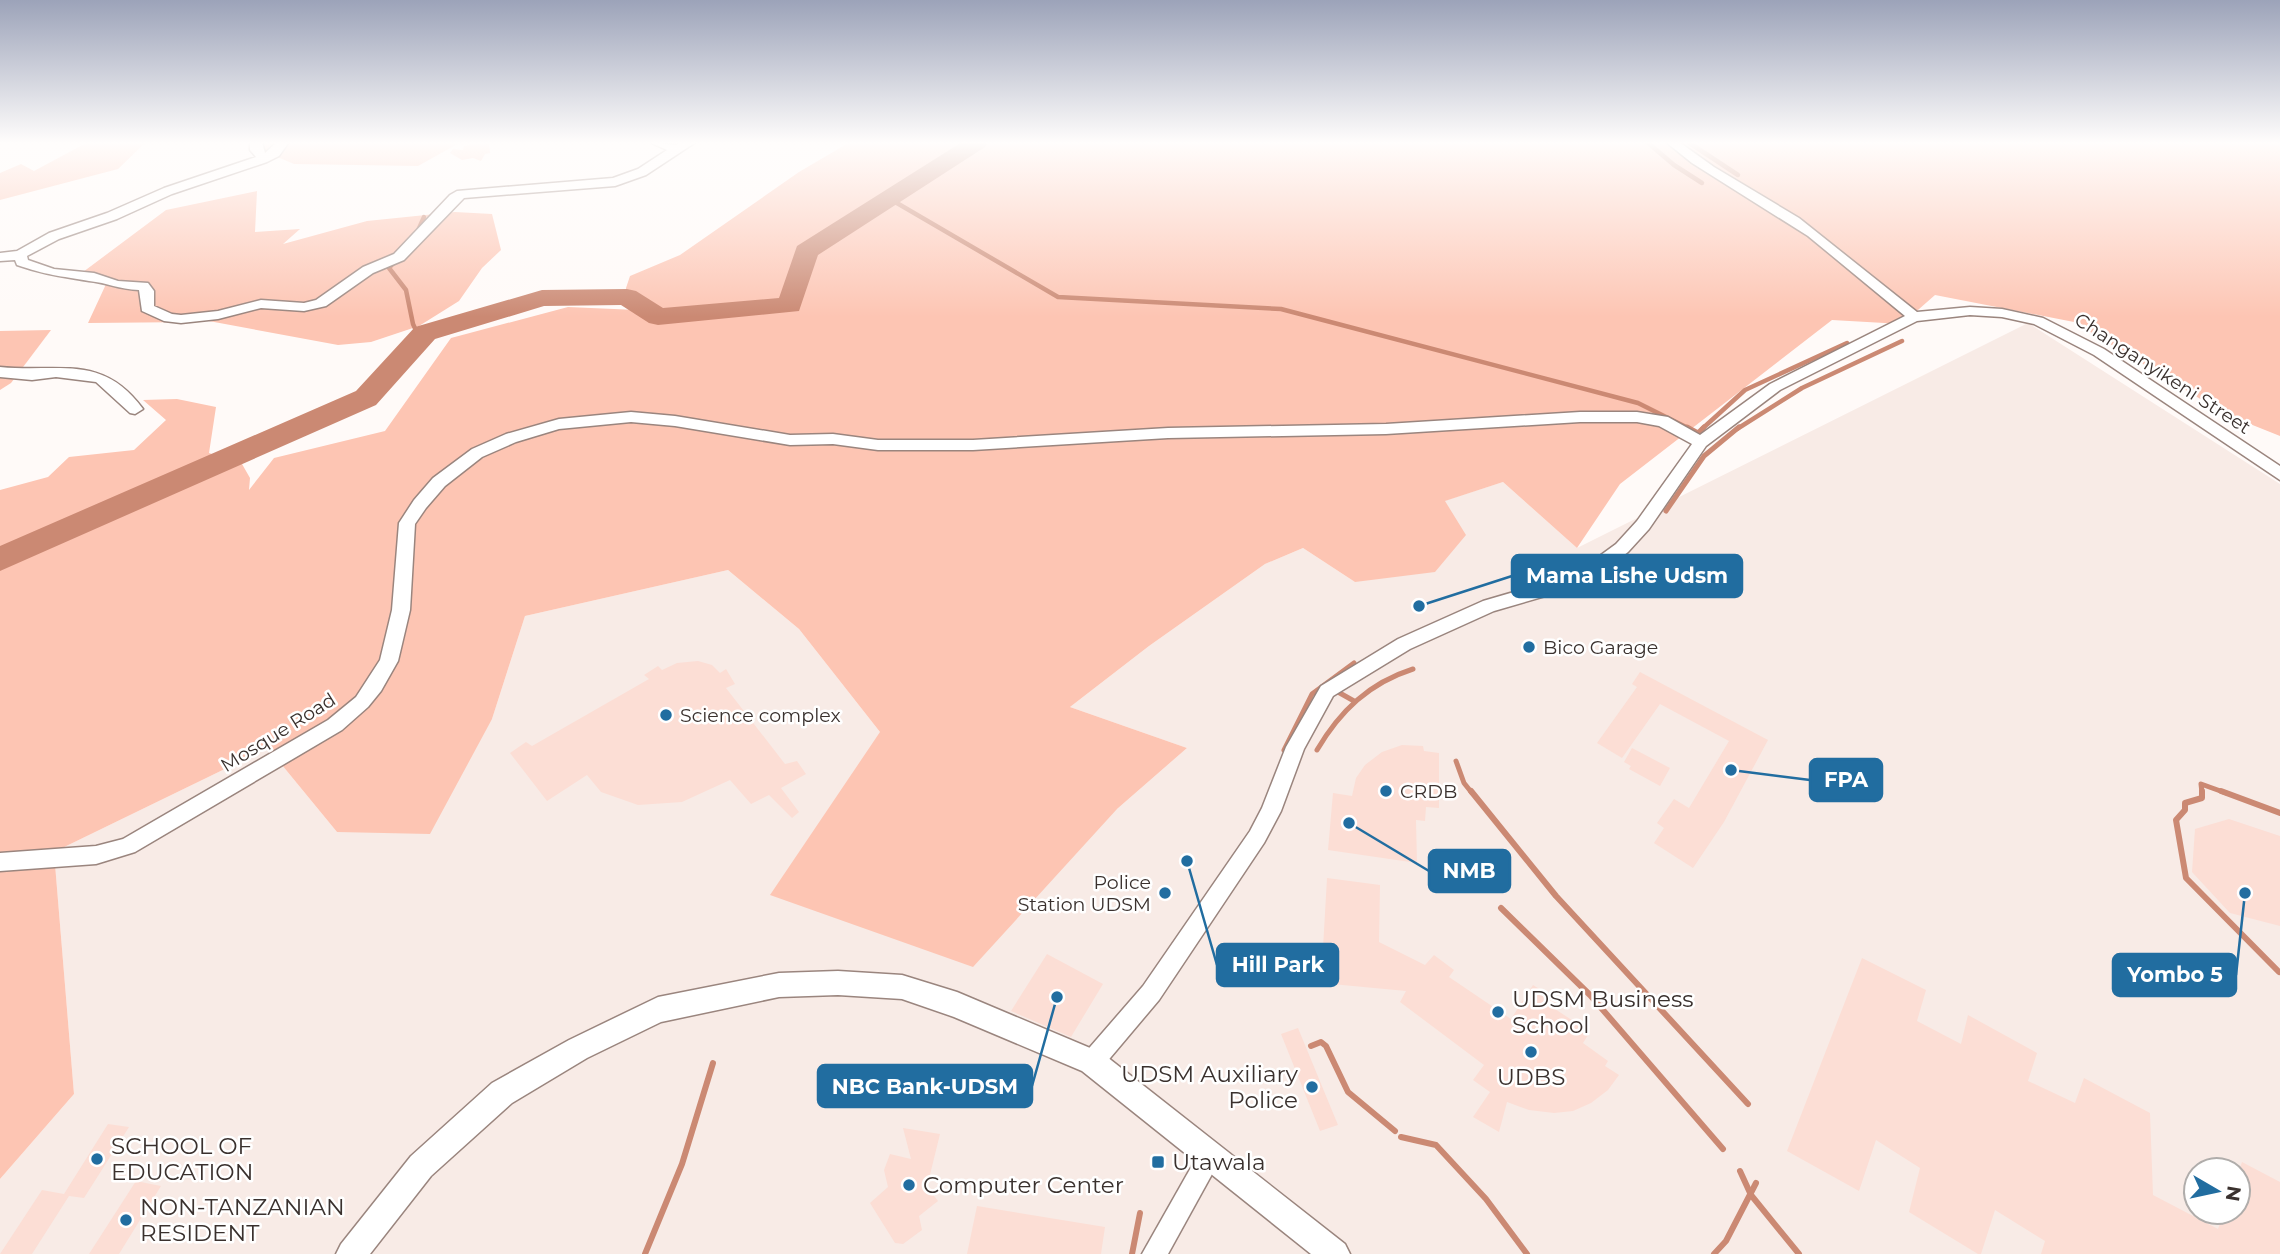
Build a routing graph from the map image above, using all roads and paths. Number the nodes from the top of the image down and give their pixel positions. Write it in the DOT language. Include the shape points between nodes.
graph roads {
  1 [pos="147,201"];
  2 [pos="452,201"];
  3 [pos="1762,201"];
  4 [pos="20,255"];
  5 [pos="0,257"];
  6 [pos="1914,317"];
  7 [pos="0,372"];
  8 [pos="135,409"];
  9 [pos="1701,442"];
  10 [pos="2280,474"];
  11 [pos="0,862"];
  12 [pos="1092,1062"];
  13 [pos="1210,1156"];
  14 [pos="351,1254"];
  15 [pos="1154,1254"];
  16 [pos="1335,1254"];
  1 -- 4 [label="street" via="54,236"];
  2 -- 4 [label="street" via="399,257 369,270 321,303 304,307 261,304 218,315 169,318 147,308 144,286 52,274 22,262"];
  3 -- 6 [label="street"];
  4 -- 5 [label="street"];
  6 -- 9 [label="street, Changanyikeni Street" via="1775,387"];
  6 -- 10 [label="street, Changanyikeni Street" via="1970,311 2038,321 2099,352"];
  7 -- 8 [label="street" via="101,378"];
  9 -- 11 [label="street, Mosque Road" via="1663,421 1637,417 1363,430 1168,433 973,445 790,440 631,417 559,424 477,453 439,482 407,523 401,610 389,661 369,694 335,725 128,846 96,855"];
  9 -- 12 [label="street, Changanyikeni Street" via="1643,525 1622,548 1581,579 1489,606 1404,644 1327,691 1295,747 1257,837 1151,993"];
  12 -- 13 [label="street"];
  12 -- 14 [label="street" via="957,1004 902,986 779,985 658,1010 502,1093 421,1166"];
  13 -- 15 [label="street"];
  13 -- 16 [label="street"];
}
